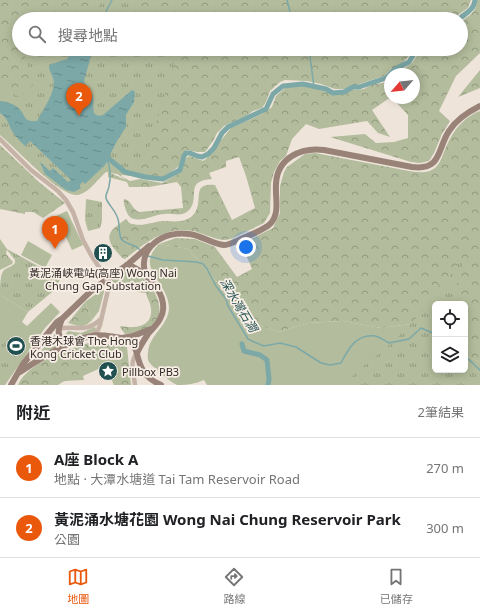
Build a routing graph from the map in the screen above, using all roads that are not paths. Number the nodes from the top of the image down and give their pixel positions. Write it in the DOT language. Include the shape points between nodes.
graph roads {
  1 [pos="480,106"];
  2 [pos="0,139"];
  3 [pos="144,253"];
  4 [pos="127,265"];
  5 [pos="146,276"];
  6 [pos="63,318"];
  7 [pos="101,319"];
  8 [pos="153,328"];
  9 [pos="58,329"];
  10 [pos="50,332"];
  11 [pos="90,336"];
  12 [pos="121,338"];
  13 [pos="70,343"];
  14 [pos="136,352"];
  15 [pos="19,373"];
  16 [pos="11,385"];
  17 [pos="135,385"];
  18 [pos="161,385"];
  1 -- 3 [label="main road" via="463,116 451,128 438,158 430,165 415,168 324,150 303,150 290,157 278,173 275,214 267,227 228,244 186,233 171,235 153,243"];
  2 -- 7 [label="street, bridge" via="66,200 73,212 90,255 108,283"];
  3 -- 4 [label="main road"];
  3 -- 5 [label="main road"];
  4 -- 5 [label="main road" via="133,266"];
  4 -- 6 [label="main road" via="91,291"];
  5 -- 8 [label="main road" via="158,289 164,304 160,319"];
  6 -- 9 [label="main road"];
  6 -- 10 [label="main road"];
  7 -- 9 [label="street" via="86,328"];
  7 -- 11 [label="street" via="98,329"];
  8 -- 12 [label="main road"];
  8 -- 14 [label="main road"];
  9 -- 10 [label="street"];
  9 -- 13 [label="main road" via="60,337"];
  10 -- 15 [label="main road" via="23,364"];
  11 -- 12 [label="main road"];
  11 -- 13 [label="main road"];
  12 -- 14 [label="main road" via="131,343"];
  13 -- 15 [label="main road"];
  14 -- 17 [label="street" via="132,362"];
  14 -- 18 [label="main road" via="145,375"];
  15 -- 16 [label="main road"];
}
